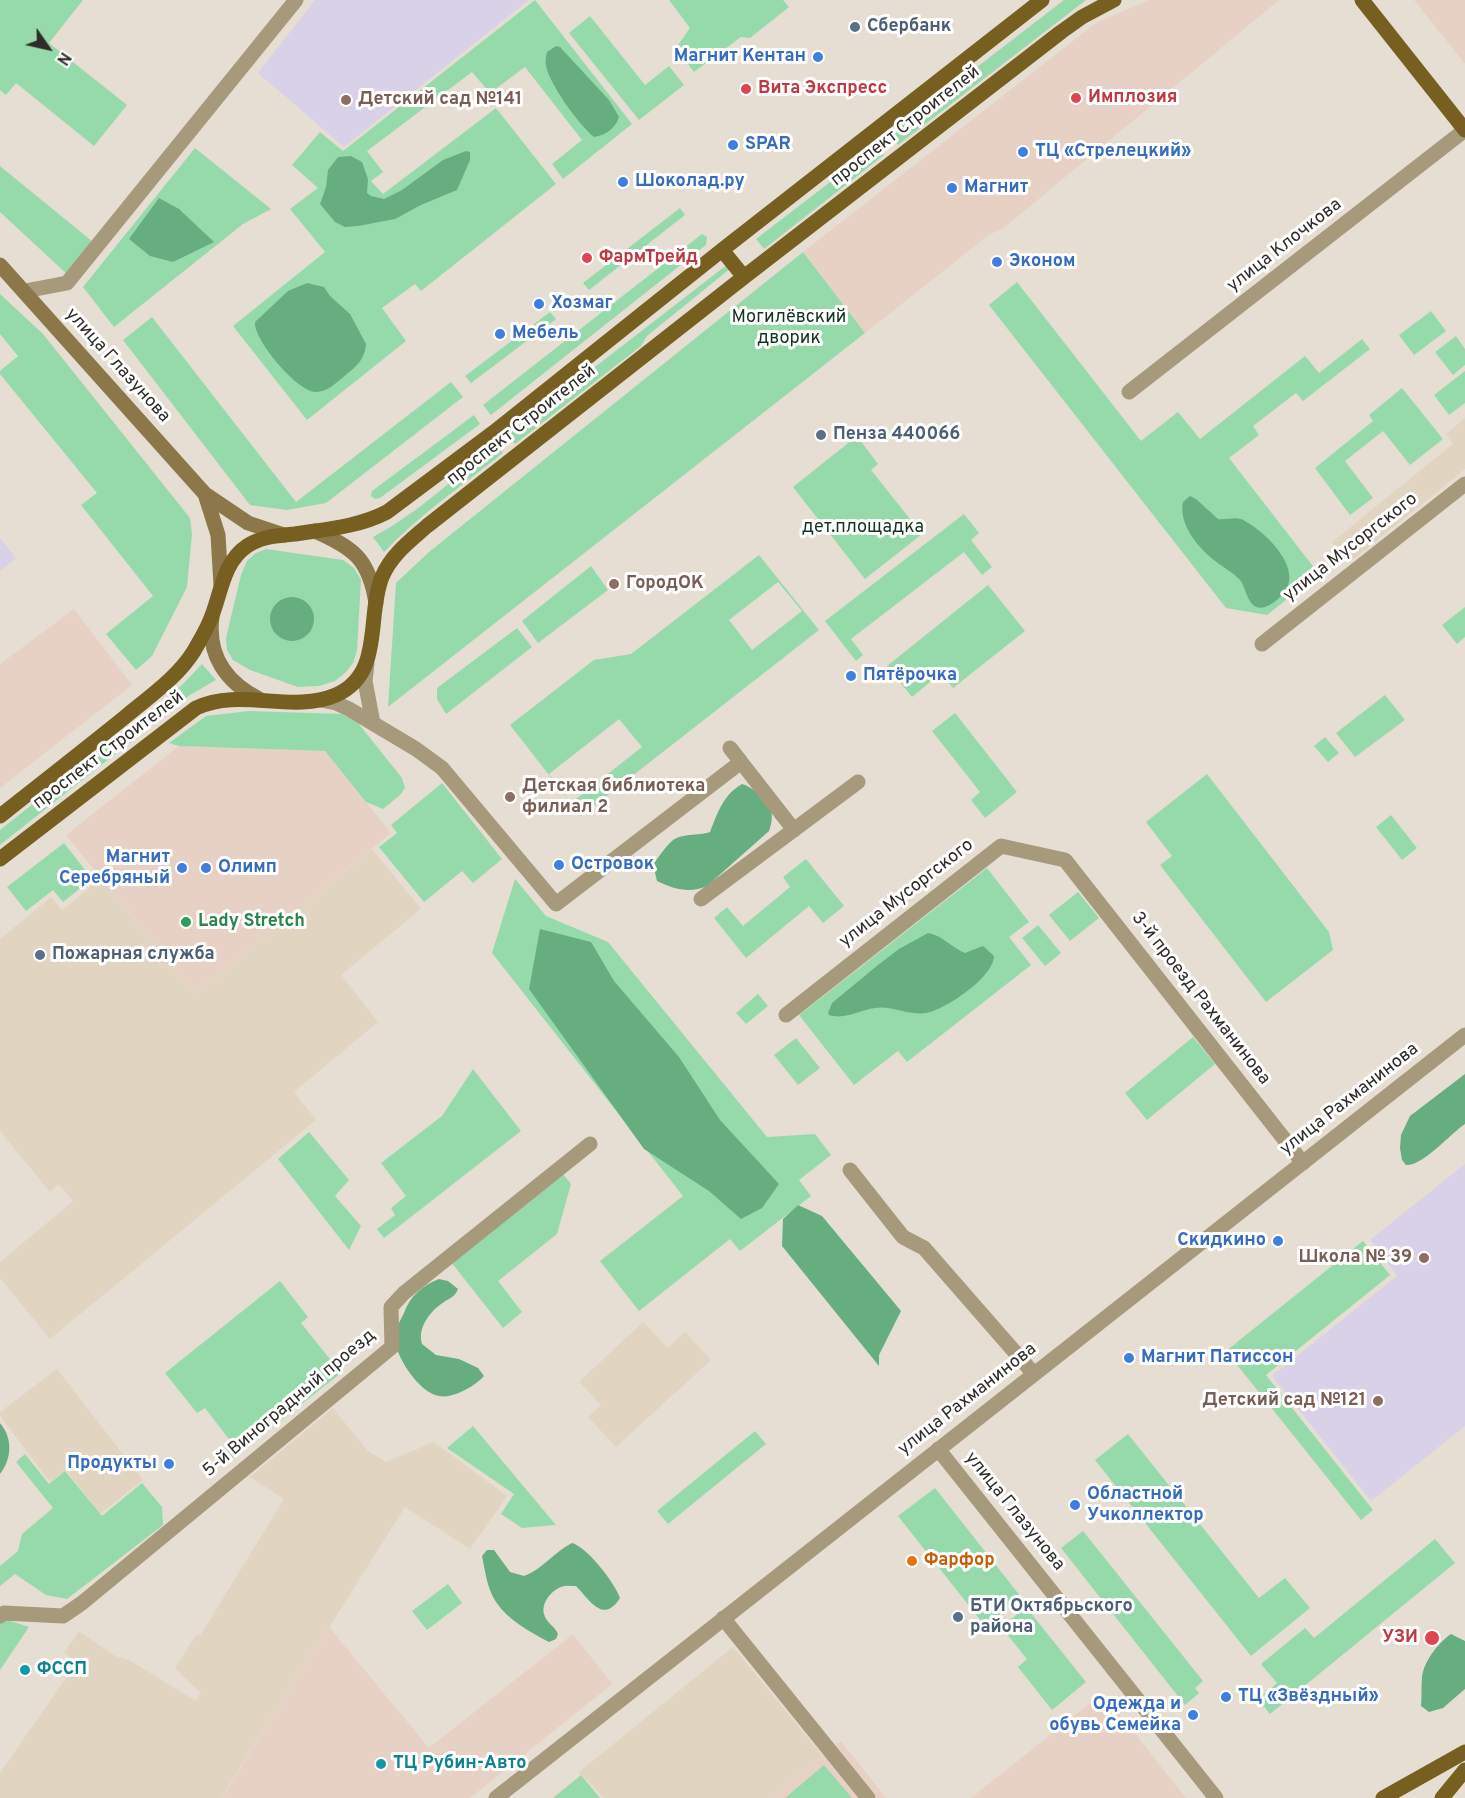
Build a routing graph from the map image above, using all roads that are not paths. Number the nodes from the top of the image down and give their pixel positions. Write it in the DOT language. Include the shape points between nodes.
graph roads {
  1 [pos="296,0"];
  2 [pos="1042,0"];
  3 [pos="1114,0"];
  4 [pos="1362,0"];
  5 [pos="1465,130"];
  6 [pos="722,250"];
  7 [pos="0,265"];
  8 [pos="744,277"];
  9 [pos="25,291"];
  10 [pos="1129,392"];
  11 [pos="1465,484"];
  12 [pos="205,494"];
  13 [pos="315,531"];
  14 [pos="284,535"];
  15 [pos="220,590"];
  16 [pos="376,603"];
  17 [pos="212,617"];
  18 [pos="1262,644"];
  19 [pos="367,664"];
  20 [pos="259,699"];
  21 [pos="321,700"];
  22 [pos="373,723"];
  23 [pos="730,748"];
  24 [pos="741,762"];
  25 [pos="858,782"];
  26 [pos="0,816"];
  27 [pos="794,830"];
  28 [pos="0,860"];
  29 [pos="1065,860"];
  30 [pos="701,899"];
  31 [pos="786,1015"];
  32 [pos="1465,1035"];
  33 [pos="591,1144"];
  34 [pos="1302,1163"];
  35 [pos="850,1170"];
  36 [pos="1034,1374"];
  37 [pos="938,1449"];
  38 [pos="0,1616"];
  39 [pos="723,1618"];
  40 [pos="1465,1752"];
  41 [pos="1465,1770"];
  42 [pos="496,1798"];
  43 [pos="868,1798"];
  44 [pos="1216,1798"];
  45 [pos="1383,1798"];
  46 [pos="1442,1798"];
  1 -- 9 [label="street" via="67,283"];
  2 -- 6 [label="main road, проспект Строителей"];
  3 -- 8 [label="main road, проспект Строителей" via="1061,32"];
  4 -- 5 [label="main road"];
  5 -- 10 [label="street, улица Клочкова"];
  6 -- 8 [label="main road"];
  6 -- 13 [label="main road, проспект Строителей" via="387,512 361,524"];
  7 -- 9 [label="street, улица Глазунова"];
  8 -- 16 [label="main road, проспект Строителей" via="427,526 390,563"];
  9 -- 12 [label="street, улица Глазунова"];
  11 -- 18 [label="street, улица Мусоргского"];
  12 -- 14 [label="street, улица Глазунова" via="248,523"];
  12 -- 15 [label="street, улица Глазунова" via="218,535"];
  13 -- 14 [label="main road, проспект Строителей"];
  13 -- 16 [label="street" via="359,558 369,572"];
  14 -- 15 [label="main road, проспект Строителей" via="244,548 227,570"];
  15 -- 17 [label="main road, проспект Строителей"];
  16 -- 19 [label="main road, проспект Строителей"];
  17 -- 20 [label="street" via="211,643 220,664 237,684"];
  17 -- 26 [label="main road, проспект Строителей" via="194,651 169,681"];
  19 -- 21 [label="main road, проспект Строителей" via="349,687"];
  19 -- 22 [label="street" via="365,681"];
  20 -- 21 [label="main road, проспект Строителей"];
  20 -- 28 [label="main road, проспект Строителей" via="223,699 196,708"];
  21 -- 22 [label="street" via="342,706"];
  22 -- 24 [label="street" via="442,768 556,904"];
  23 -- 24 [label="street"];
  24 -- 27 [label="street"];
  25 -- 27 [label="street"];
  27 -- 30 [label="street"];
  29 -- 31 [label="street, улица Мусоргского" via="1001,846"];
  29 -- 34 [label="street, 3-й проезд Рахманинова"];
  32 -- 34 [label="street, улица Рахманинова"];
  33 -- 38 [label="street, 5-й Виноградный проезд" via="391,1306 392,1347 82,1603 63,1616"];
  34 -- 36 [label="street, улица Рахманинова"];
  35 -- 36 [label="street" via="903,1237 924,1248"];
  36 -- 37 [label="street, улица Рахманинова"];
  37 -- 39 [label="street, улица Рахманинова"];
  37 -- 44 [label="street, улица Глазунова"];
  39 -- 42 [label="street, улица Рахманинова"];
  39 -- 43 [label="street"];
  40 -- 45 [label="main road"];
  41 -- 46 [label="main road"];
}
